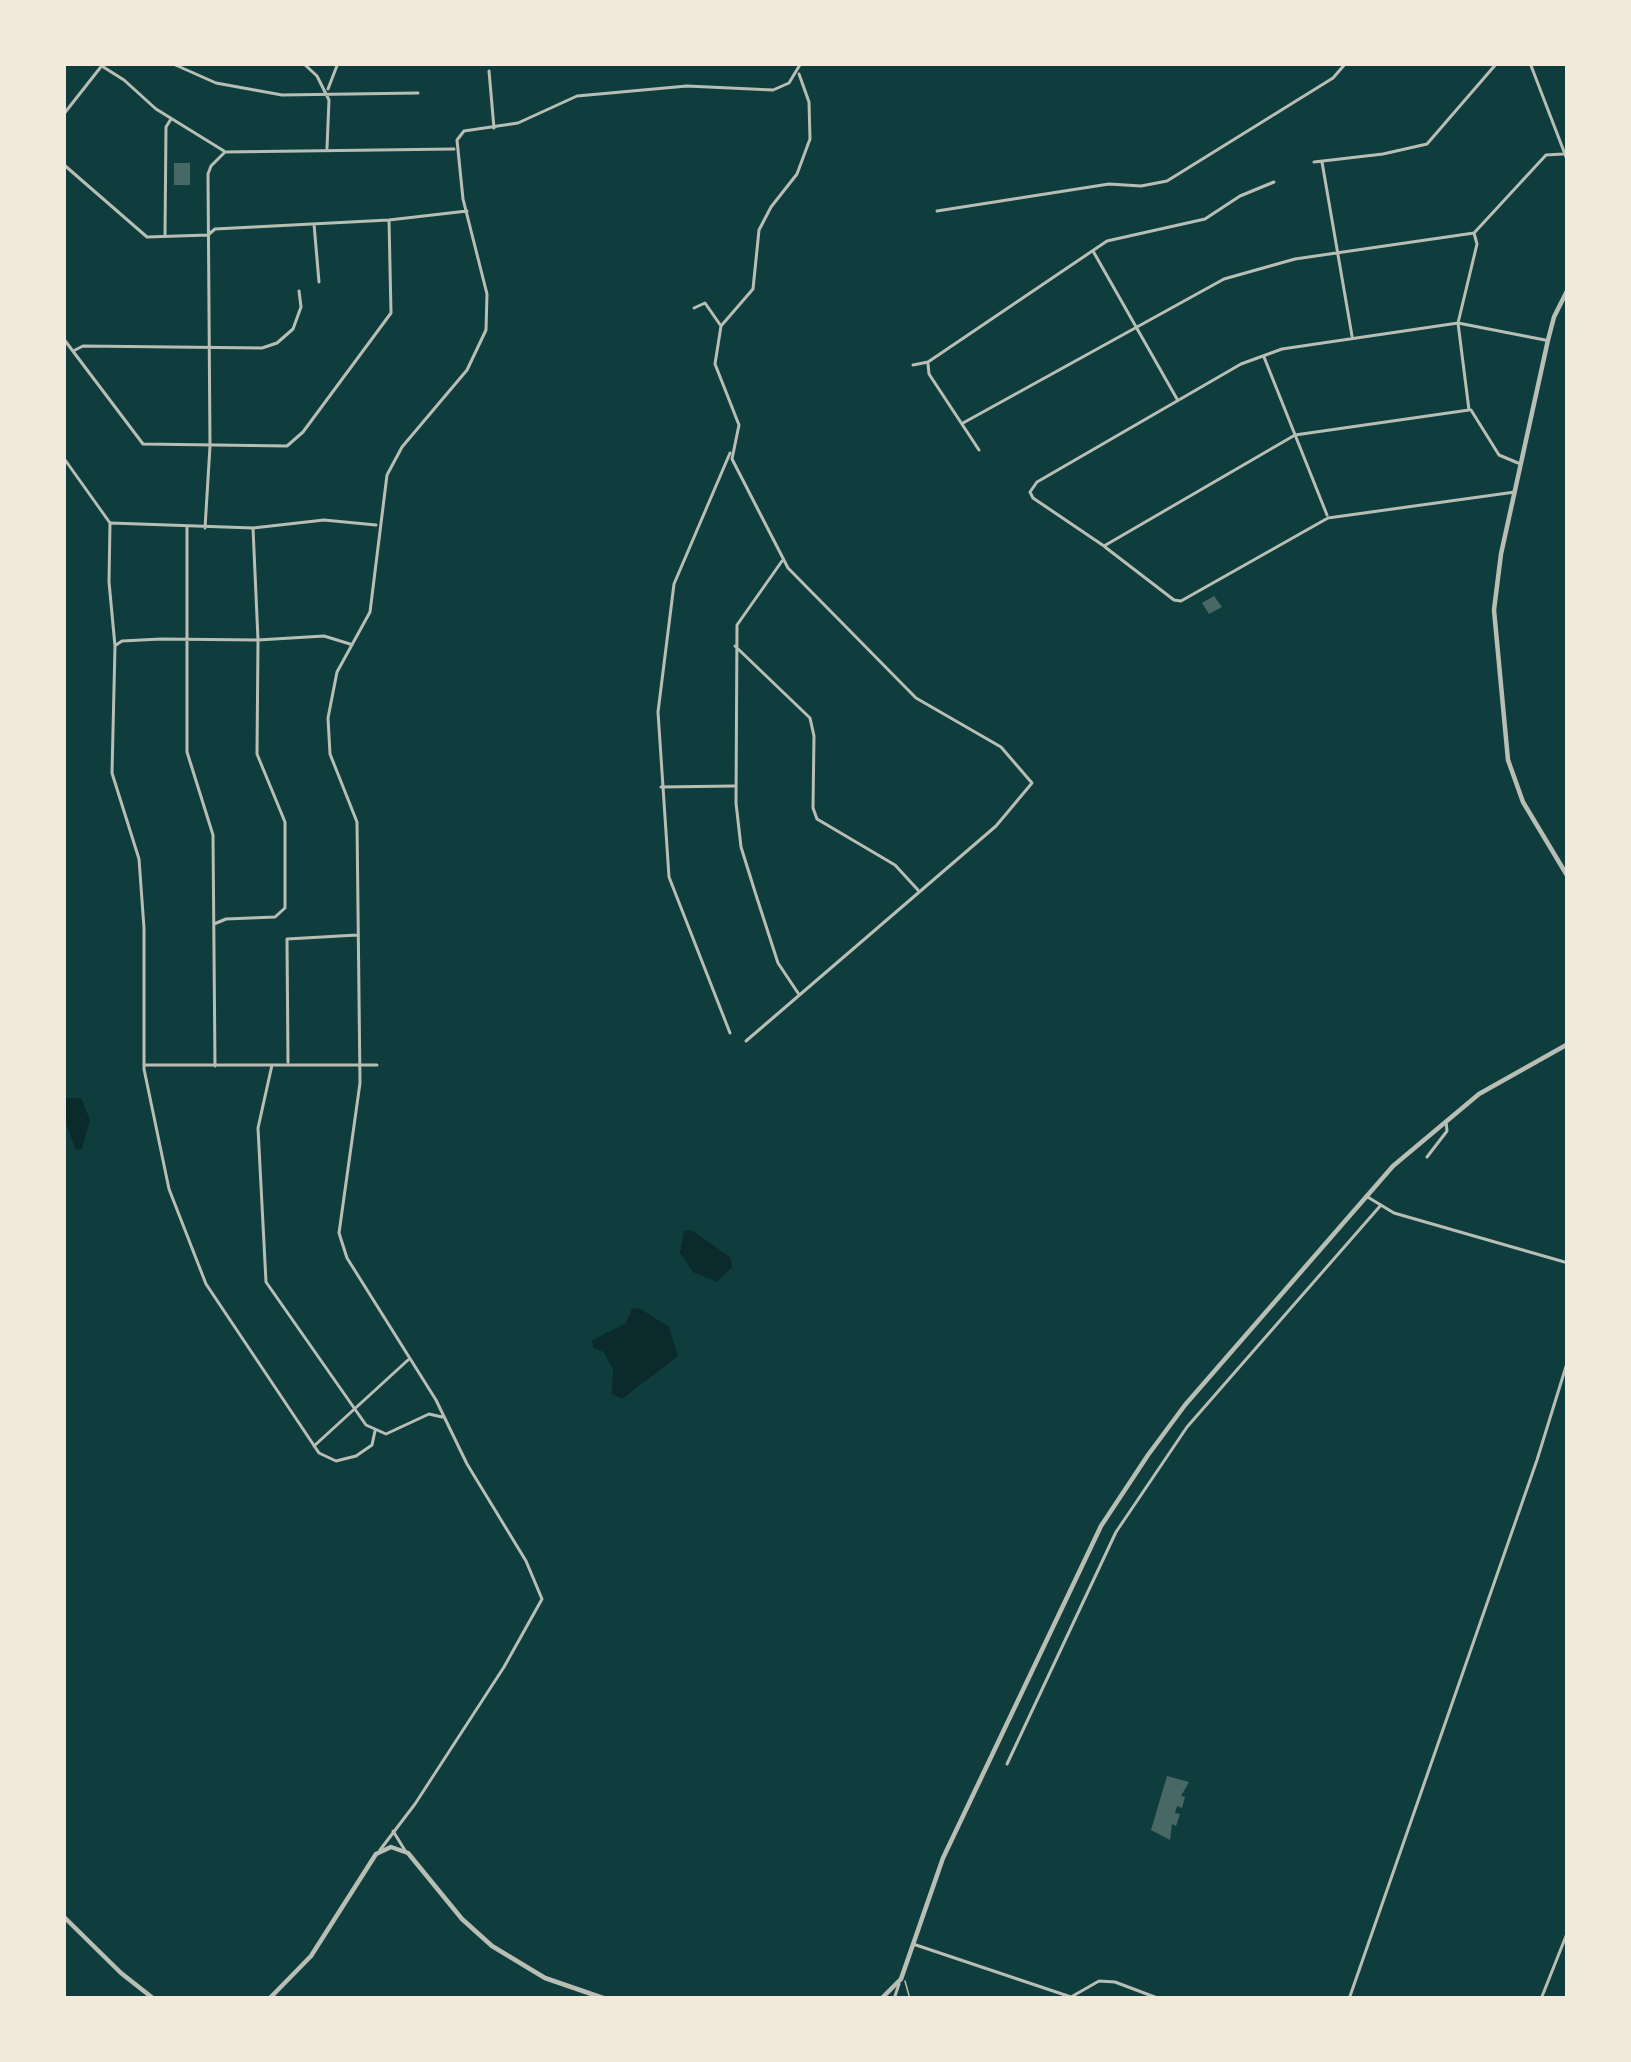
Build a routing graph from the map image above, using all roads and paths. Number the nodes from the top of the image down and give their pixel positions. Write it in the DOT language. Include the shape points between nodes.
graph roads {
  1 [pos="171,63"];
  2 [pos="303,63"];
  3 [pos="338,63"];
  4 [pos="801,63"];
  5 [pos="1346,63"];
  6 [pos="1497,63"];
  7 [pos="1530,63"];
  8 [pos="99,64"];
  9 [pos="489,70"];
  10 [pos="798,72"];
  11 [pos="418,93"];
  12 [pos="327,94"];
  13 [pos="63,115"];
  14 [pos="172,118"];
  15 [pos="494,128"];
  16 [pos="327,149"];
  17 [pos="456,149"];
  18 [pos="225,152"];
  19 [pos="1562,154"];
  20 [pos="1322,161"];
  21 [pos="1314,162"];
  22 [pos="1568,162"];
  23 [pos="63,164"];
  24 [pos="1274,182"];
  25 [pos="467,211"];
  26 [pos="937,211"];
  27 [pos="389,220"];
  28 [pos="314,224"];
  29 [pos="1474,233"];
  30 [pos="208,235"];
  31 [pos="165,236"];
  32 [pos="1093,251"];
  33 [pos="1338,252"];
  34 [pos="319,282"];
  35 [pos="1568,289"];
  36 [pos="299,291"];
  37 [pos="694,308"];
  38 [pos="1458,323"];
  39 [pos="721,326"];
  40 [pos="1137,326"];
  41 [pos="63,338"];
  42 [pos="1353,338"];
  43 [pos="1548,340"];
  44 [pos="209,347"];
  45 [pos="73,350"];
  46 [pos="1263,355"];
  47 [pos="928,362"];
  48 [pos="913,365"];
  49 [pos="1178,400"];
  50 [pos="952,407"];
  51 [pos="1469,410"];
  52 [pos="945,412"];
  53 [pos="963,423"];
  54 [pos="1295,435"];
  55 [pos="210,446"];
  56 [pos="980,450"];
  57 [pos="731,452"];
  58 [pos="63,457"];
  59 [pos="1520,464"];
  60 [pos="1515,492"];
  61 [pos="1328,518"];
  62 [pos="110,523"];
  63 [pos="378,525"];
  64 [pos="187,526"];
  65 [pos="205,528"];
  66 [pos="254,528"];
  67 [pos="1104,546"];
  68 [pos="783,560"];
  69 [pos="187,640"];
  70 [pos="259,640"];
  71 [pos="734,644"];
  72 [pos="351,645"];
  73 [pos="115,646"];
  74 [pos="736,785"];
  75 [pos="661,787"];
  76 [pos="1568,877"];
  77 [pos="918,890"];
  78 [pos="214,924"];
  79 [pos="359,934"];
  80 [pos="798,993"];
  81 [pos="730,1033"];
  82 [pos="746,1041"];
  83 [pos="1568,1044"];
  84 [pos="288,1064"];
  85 [pos="144,1065"];
  86 [pos="272,1065"];
  87 [pos="377,1065"];
  88 [pos="215,1066"];
  89 [pos="358,1066"];
  90 [pos="1446,1119"];
  91 [pos="1426,1157"];
  92 [pos="1365,1196"];
  93 [pos="1381,1205"];
  94 [pos="1568,1263"];
  95 [pos="409,1359"];
  96 [pos="1568,1360"];
  97 [pos="354,1408"];
  98 [pos="443,1418"];
  99 [pos="375,1431"];
  100 [pos="314,1446"];
  101 [pos="1007,1764"];
  102 [pos="394,1831"];
  103 [pos="407,1853"];
  104 [pos="376,1854"];
  105 [pos="63,1916"];
  106 [pos="1568,1931"];
  107 [pos="912,1943"];
  108 [pos="901,1978"];
  109 [pos="154,1999"];
  110 [pos="269,1999"];
  111 [pos="606,1999"];
  112 [pos="881,1999"];
  113 [pos="894,1999"];
  114 [pos="910,1999"];
  115 [pos="1160,1999"];
  116 [pos="1349,1999"];
  117 [pos="1540,1999"];
  1 -- 12 [label="street" via="216,83"];
  2 -- 12 [label="street"];
  3 -- 12 [label="street"];
  4 -- 10 [label="street"];
  5 -- 26 [label="street" via="1167,181"];
  6 -- 20 [label="street" via="1427,144"];
  7 -- 19 [label="street"];
  8 -- 13 [label="street"];
  8 -- 14 [label="street"];
  9 -- 15 [label="street"];
  10 -- 15 [label="street" via="772,90 687,86 577,96"];
  10 -- 39 [label="street" via="810,112 806,154 761,225 752,289"];
  11 -- 12 [label="street"];
  12 -- 16 [label="street"];
  14 -- 18 [label="street"];
  14 -- 31 [label="street"];
  15 -- 17 [label="street" via="464,131"];
  16 -- 17 [label="street"];
  16 -- 18 [label="street"];
  17 -- 25 [label="street"];
  18 -- 30 [label="street" via="208,174"];
  19 -- 22 [label="street"];
  19 -- 29 [label="street" via="1546,155"];
  20 -- 21 [label="street"];
  20 -- 33 [label="street"];
  23 -- 31 [label="street" via="147,237"];
  24 -- 32 [label="street" via="1205,219"];
  25 -- 27 [label="street"];
  25 -- 63 [label="street" via="488,294 486,330 466,370 394,459"];
  27 -- 28 [label="street"];
  27 -- 55 [label="street" via="391,313 302,432 286,446"];
  28 -- 30 [label="street"];
  28 -- 34 [label="street"];
  29 -- 33 [label="street"];
  29 -- 38 [label="street"];
  30 -- 31 [label="street"];
  30 -- 44 [label="street"];
  32 -- 40 [label="street"];
  32 -- 47 [label="street"];
  33 -- 40 [label="street" via="1224,279"];
  33 -- 42 [label="street"];
  35 -- 43 [label="street"];
  36 -- 44 [label="street" via="293,329 277,343"];
  37 -- 39 [label="street" via="705,303"];
  38 -- 42 [label="street"];
  38 -- 43 [label="street"];
  38 -- 51 [label="street"];
  39 -- 57 [label="street" via="715,364 739,424"];
  40 -- 49 [label="street"];
  40 -- 53 [label="street"];
  41 -- 45 [label="street"];
  42 -- 46 [label="street"];
  43 -- 59 [label="street"];
  44 -- 45 [label="street"];
  44 -- 55 [label="street"];
  45 -- 55 [label="street" via="143,444"];
  46 -- 49 [label="street"];
  46 -- 54 [label="street"];
  47 -- 48 [label="street"];
  47 -- 50 [label="street"];
  49 -- 67 [label="street" via="1030,492"];
  50 -- 52 [label="street"];
  50 -- 53 [label="street"];
  51 -- 54 [label="street"];
  51 -- 59 [label="street" via="1499,455"];
  53 -- 56 [label="street"];
  54 -- 61 [label="street"];
  54 -- 67 [label="street"];
  55 -- 65 [label="street"];
  57 -- 68 [label="street"];
  57 -- 75 [label="street" via="671,595 658,700"];
  58 -- 62 [label="street"];
  59 -- 60 [label="street"];
  60 -- 61 [label="street"];
  60 -- 76 [label="street" via="1494,610 1505,745 1522,802"];
  61 -- 67 [label="street" via="1181,601"];
  62 -- 64 [label="street"];
  62 -- 73 [label="street"];
  63 -- 66 [label="street" via="324,520"];
  63 -- 72 [label="street" via="370,612"];
  64 -- 65 [label="street"];
  64 -- 69 [label="street"];
  65 -- 66 [label="street"];
  66 -- 70 [label="street"];
  68 -- 71 [label="street" via="737,625"];
  68 -- 77 [label="street" via="916,698 992,741 1032,783 996,826"];
  69 -- 70 [label="street"];
  69 -- 73 [label="street"];
  69 -- 78 [label="street" via="187,752 213,835"];
  70 -- 72 [label="street" via="324,636"];
  70 -- 78 [label="street" via="257,754 285,823 283,913"];
  71 -- 74 [label="street"];
  71 -- 77 [label="street" via="810,718 817,819 896,865"];
  72 -- 79 [label="street" via="337,672 328,733 357,822"];
  73 -- 85 [label="street" via="112,773 139,859"];
  74 -- 75 [label="street"];
  74 -- 80 [label="street" via="746,863 778,963"];
  75 -- 81 [label="street" via="674,894"];
  77 -- 80 [label="street"];
  78 -- 88 [label="street"];
  79 -- 84 [label="street" via="287,939"];
  79 -- 89 [label="street"];
  80 -- 82 [label="street"];
  83 -- 90 [label="street"];
  84 -- 86 [label="street"];
  84 -- 89 [label="street"];
  85 -- 88 [label="street"];
  85 -- 100 [label="street" via="169,1190 193,1257"];
  86 -- 88 [label="street"];
  86 -- 97 [label="street" via="258,1128 266,1282"];
  87 -- 89 [label="street"];
  89 -- 95 [label="street" via="341,1245"];
  90 -- 91 [label="street" via="1447,1131"];
  90 -- 92 [label="street"];
  92 -- 93 [label="street"];
  92 -- 107 [label="street" via="1185,1406 1101,1526 943,1858"];
  93 -- 94 [label="street"];
  93 -- 101 [label="street" via="1187,1427 1116,1532"];
  95 -- 97 [label="street"];
  95 -- 98 [label="street"];
  96 -- 116 [label="street"];
  97 -- 99 [label="street"];
  97 -- 100 [label="street"];
  98 -- 99 [label="street" via="428,1414 386,1434"];
  98 -- 102 [label="street" via="526,1561 542,1606"];
  99 -- 100 [label="street" via="372,1445 336,1461"];
  102 -- 103 [label="street"];
  102 -- 104 [label="street"];
  103 -- 104 [label="street" via="391,1847"];
  103 -- 111 [label="street" via="492,1946 545,1978"];
  104 -- 110 [label="street" via="310,1956"];
  105 -- 109 [label="street"];
  106 -- 117 [label="street"];
  107 -- 108 [label="street"];
  107 -- 115 [label="street" via="1071,1997 1099,1981"];
  108 -- 112 [label="street"];
  108 -- 113 [label="street"];
  108 -- 114 [label="lane"];
}
